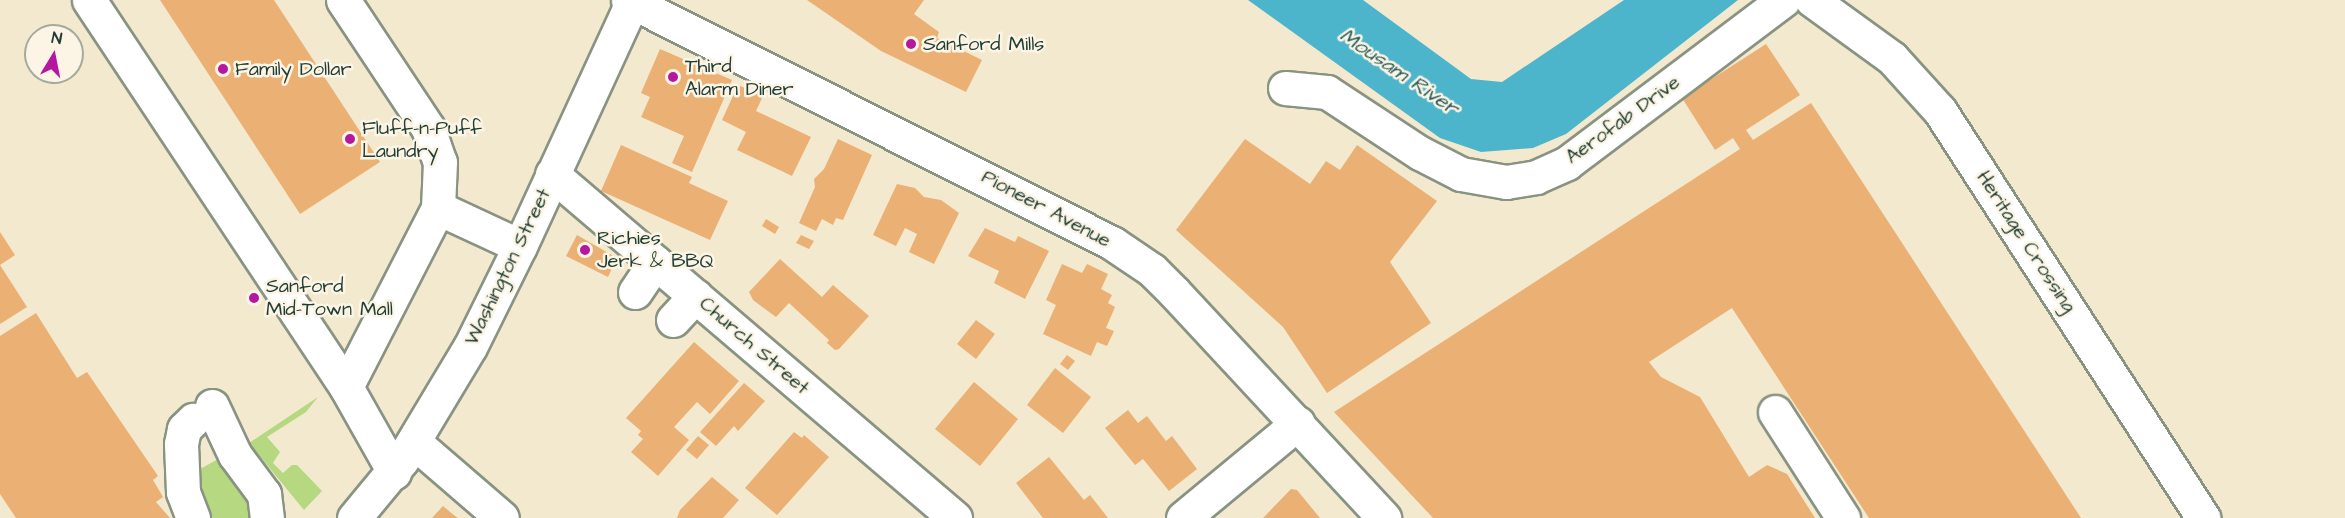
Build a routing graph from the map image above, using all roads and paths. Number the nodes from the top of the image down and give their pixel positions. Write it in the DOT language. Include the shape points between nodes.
graph roads {
  1 [pos="89,0"];
  2 [pos="343,0"];
  3 [pos="1783,0"];
  4 [pos="1812,0"];
  5 [pos="631,1"];
  6 [pos="1285,88"];
  7 [pos="552,174"];
  8 [pos="438,208"];
  9 [pos="520,246"];
  10 [pos="656,262"];
  11 [pos="635,292"];
  12 [pos="695,296"];
  13 [pos="673,320"];
  14 [pos="346,387"];
  15 [pos="1775,412"];
  16 [pos="1298,423"];
  17 [pos="414,442"];
  18 [pos="394,472"];
  19 [pos="193,518"];
  20 [pos="267,518"];
  21 [pos="354,518"];
  22 [pos="502,518"];
  23 [pos="955,518"];
  24 [pos="1183,518"];
  25 [pos="1384,518"];
  26 [pos="1844,518"];
  27 [pos="2203,518"];
  1 -- 14 [label="street"];
  2 -- 8 [label="street" via="428,128 440,162"];
  3 -- 6 [label="street, Aerofab Drive" via="1567,163 1536,177 1506,182 1461,174 1419,153 1327,92"];
  4 -- 27 [label="street, Heritage Crossing" via="1892,58 1940,111"];
  5 -- 7 [label="street, Washington Street"];
  5 -- 16 [label="street, Pioneer Avenue" via="1112,243 1174,292"];
  7 -- 9 [label="street, Washington Street"];
  7 -- 10 [label="street, Church Street"];
  8 -- 9 [label="street"];
  8 -- 14 [label="street"];
  9 -- 17 [label="street, Washington Street" via="470,347"];
  10 -- 11 [label="street"];
  10 -- 12 [label="street, Church Street"];
  12 -- 13 [label="street"];
  12 -- 23 [label="street, Church Street"];
  14 -- 18 [label="street"];
  15 -- 26 [label="street"];
  16 -- 24 [label="street"];
  16 -- 25 [label="street, Pioneer Avenue"];
  17 -- 18 [label="street, Washington Street"];
  17 -- 22 [label="street"];
  18 -- 21 [label="street, Washington Street"];
  19 -- 20 [label="street" via="183,492 181,444 184,429 203,413 264,494"];
}
